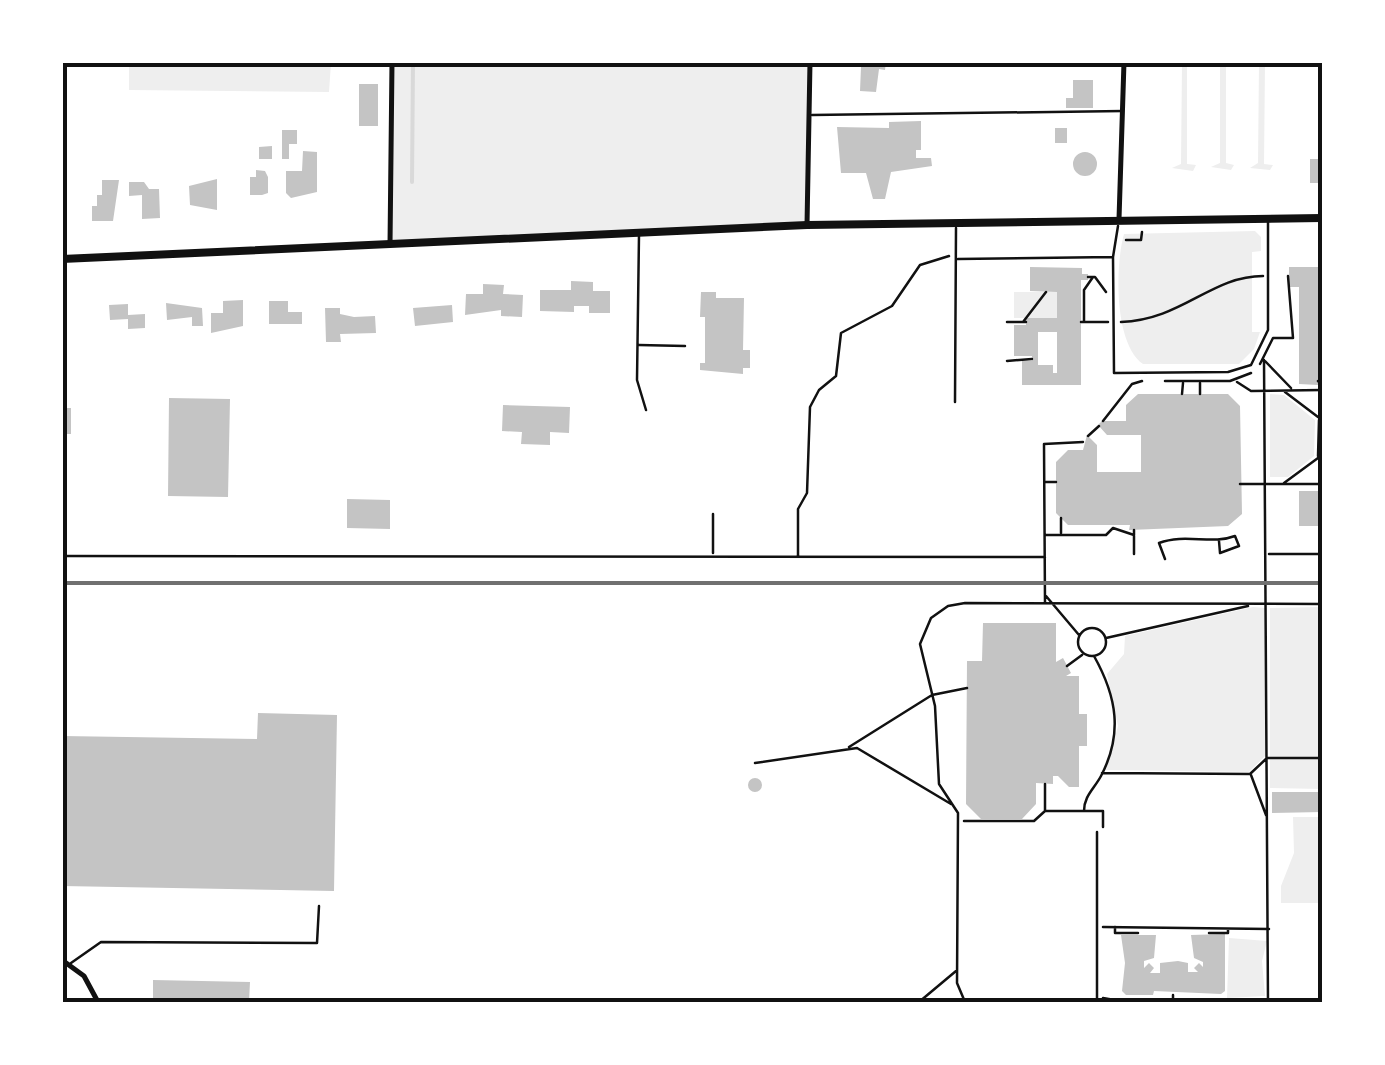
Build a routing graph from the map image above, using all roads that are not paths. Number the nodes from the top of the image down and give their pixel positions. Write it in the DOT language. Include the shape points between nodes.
graph roads {
  1 [pos="392,62"];
  2 [pos="810,62"];
  3 [pos="1124,62"];
  4 [pos="1124,112"];
  5 [pos="808,115"];
  6 [pos="1268,218"];
  7 [pos="1322,218"];
  8 [pos="1119,220"];
  9 [pos="956,221"];
  10 [pos="807,225"];
  11 [pos="640,234"];
  12 [pos="390,245"];
  13 [pos="956,256"];
  14 [pos="1113,257"];
  15 [pos="62,259"];
  16 [pos="637,345"];
  17 [pos="684,346"];
  18 [pos="955,402"];
  19 [pos="646,410"];
  20 [pos="1097,832"];
  21 [pos="318,906"];
  22 [pos="62,960"];
  23 [pos="70,964"];
  24 [pos="1096,1000"];
  25 [pos="98,1002"];
  1 -- 12 [label="street"];
  2 -- 5 [label="street"];
  3 -- 4 [label="street"];
  4 -- 5 [label="lane"];
  4 -- 8 [label="street"];
  5 -- 10 [label="street"];
  6 -- 7 [label="main road"];
  6 -- 8 [label="main road"];
  6 -- 14 [label="lane" via="1265,342 1252,366 1240,371 1114,373"];
  8 -- 9 [label="main road"];
  8 -- 14 [label="lane"];
  9 -- 10 [label="main road"];
  9 -- 13 [label="lane"];
  10 -- 11 [label="main road"];
  11 -- 12 [label="main road"];
  11 -- 16 [label="lane"];
  12 -- 15 [label="main road"];
  13 -- 14 [label="lane"];
  13 -- 18 [label="lane"];
  16 -- 17 [label="lane"];
  16 -- 19 [label="lane"];
  20 -- 24 [label="lane"];
  21 -- 23 [label="lane" via="318,943 101,942"];
  22 -- 23 [label="street"];
  23 -- 25 [label="street"];
}
